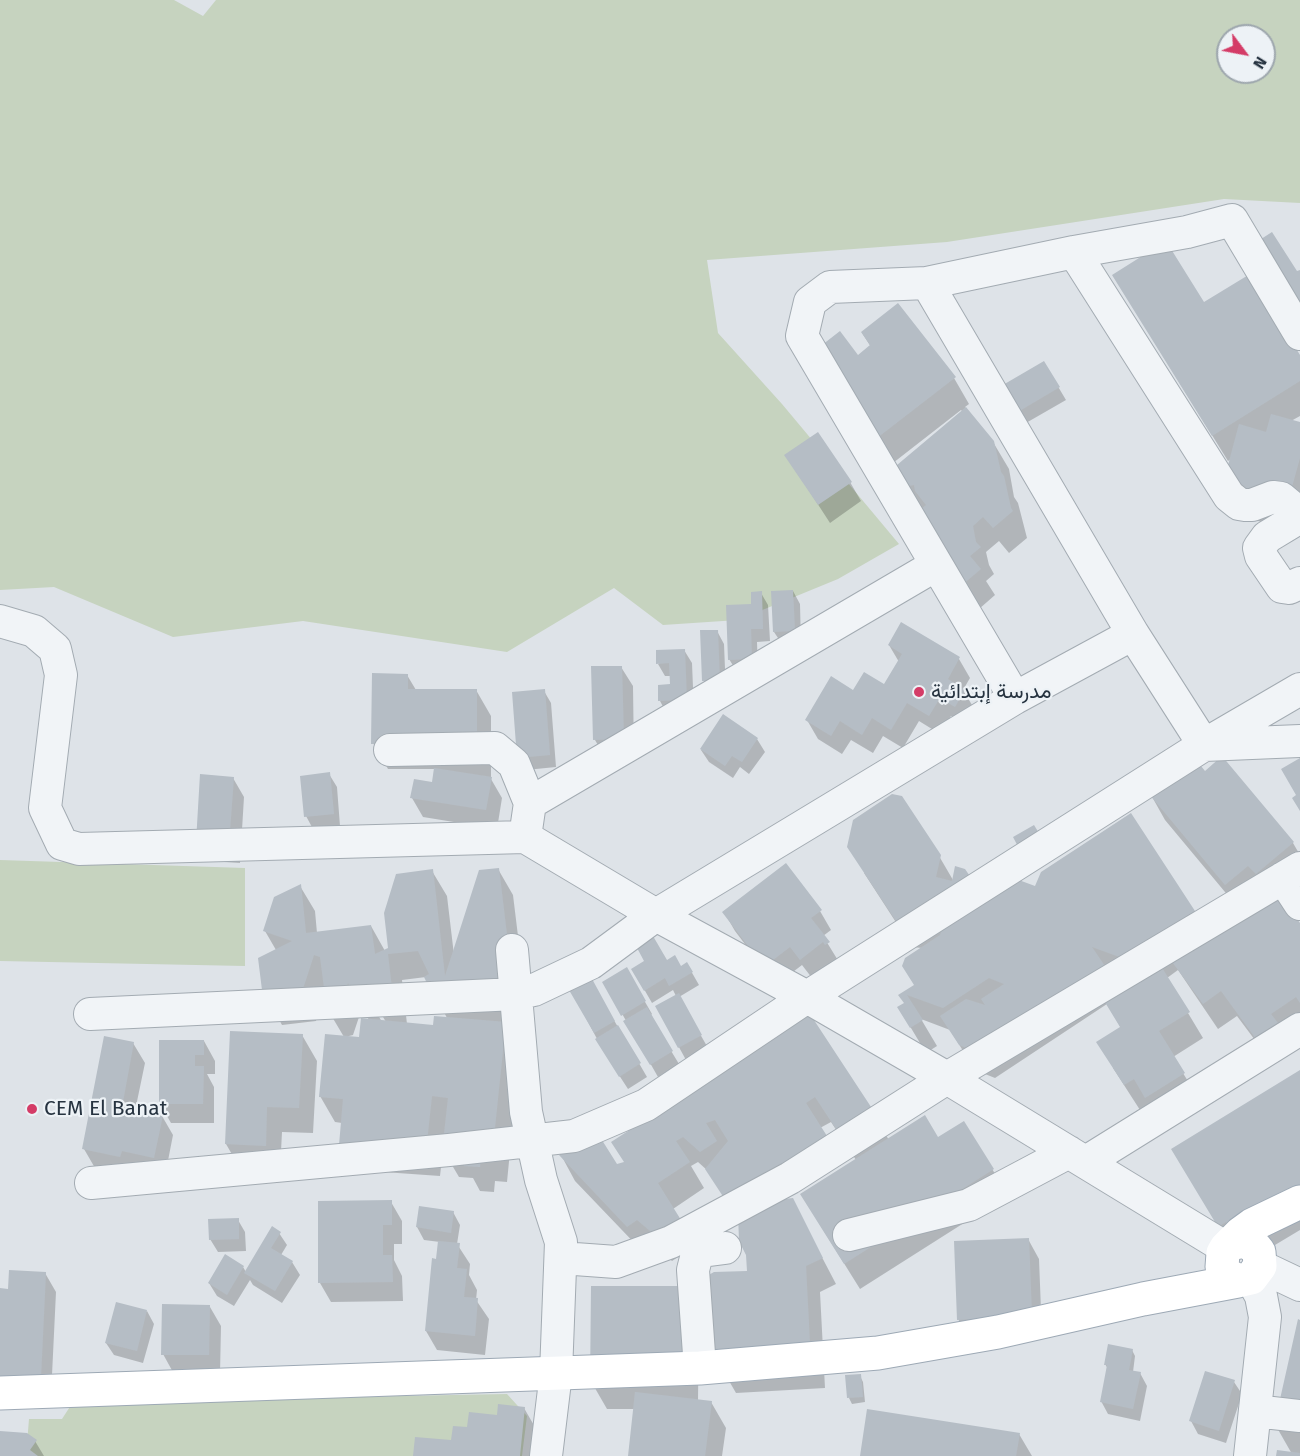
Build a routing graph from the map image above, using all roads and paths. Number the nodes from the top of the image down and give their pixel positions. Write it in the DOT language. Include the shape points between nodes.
graph roads {
  1 [pos="1074,252"];
  2 [pos="927,283"];
  3 [pos="1300,334"];
  4 [pos="1300,515"];
  5 [pos="936,565"];
  6 [pos="1300,583"];
  7 [pos="0,621"];
  8 [pos="1133,634"];
  9 [pos="1300,688"];
  10 [pos="1014,698"];
  11 [pos="1300,741"];
  12 [pos="1204,745"];
  13 [pos="390,750"];
  14 [pos="530,803"];
  15 [pos="525,837"];
  16 [pos="1292,873"];
  17 [pos="1300,904"];
  18 [pos="656,915"];
  19 [pos="512,950"];
  20 [pos="516,994"];
  21 [pos="807,997"];
  22 [pos="90,1014"];
  23 [pos="1300,1029"];
  24 [pos="947,1078"];
  25 [pos="532,1141"];
  26 [pos="1078,1157"];
  27 [pos="91,1183"];
  28 [pos="1300,1204"];
  29 [pos="849,1235"];
  30 [pos="725,1248"];
  31 [pos="561,1257"];
  32 [pos="1241,1260"];
  33 [pos="1300,1285"];
  34 [pos="700,1368"];
  35 [pos="556,1372"];
  36 [pos="0,1393"];
  37 [pos="1255,1411"];
  38 [pos="1300,1416"];
  39 [pos="546,1456"];
  40 [pos="1250,1456"];
  1 -- 2 [label="street"];
  1 -- 3 [label="street" via="1232,220"];
  1 -- 4 [label="street" via="1229,496 1239,504 1252,505 1273,496 1281,498"];
  2 -- 5 [label="street" via="830,287 810,303 802,336"];
  2 -- 8 [label="street"];
  4 -- 6 [label="street" via="1267,537 1259,548 1279,584 1289,588"];
  5 -- 10 [label="street"];
  5 -- 14 [label="street"];
  7 -- 15 [label="street" via="34,631 55,649 61,675 45,808 62,844 79,849"];
  8 -- 10 [label="street"];
  8 -- 12 [label="street"];
  9 -- 12 [label="street"];
  10 -- 18 [label="street"];
  11 -- 12 [label="street"];
  12 -- 21 [label="street"];
  13 -- 14 [label="street" via="495,748 514,764"];
  14 -- 15 [label="street"];
  15 -- 18 [label="street"];
  16 -- 17 [label="street"];
  16 -- 24 [label="street"];
  18 -- 20 [label="street" via="591,963 534,990"];
  18 -- 21 [label="street"];
  19 -- 20 [label="street"];
  20 -- 22 [label="street"];
  20 -- 25 [label="street"];
  21 -- 24 [label="street"];
  21 -- 25 [label="street" via="646,1105 574,1136"];
  23 -- 26 [label="street"];
  24 -- 26 [label="street"];
  24 -- 31 [label="street" via="790,1178 671,1242 616,1262"];
  25 -- 27 [label="street"];
  25 -- 31 [label="street" via="561,1242"];
  26 -- 29 [label="street" via="969,1205"];
  26 -- 32 [label="street"];
  28 -- 32 [label="main road" via="1252,1225"];
  30 -- 34 [label="street" via="702,1251 693,1270"];
  31 -- 35 [label="street"];
  32 -- 33 [label="street"];
  32 -- 34 [label="main road" via="1143,1299 998,1332 878,1353"];
  32 -- 37 [label="street" via="1261,1296 1265,1317"];
  34 -- 35 [label="main road"];
  35 -- 36 [label="main road"];
  35 -- 39 [label="street"];
  37 -- 38 [label="street"];
  37 -- 40 [label="street"];
}
